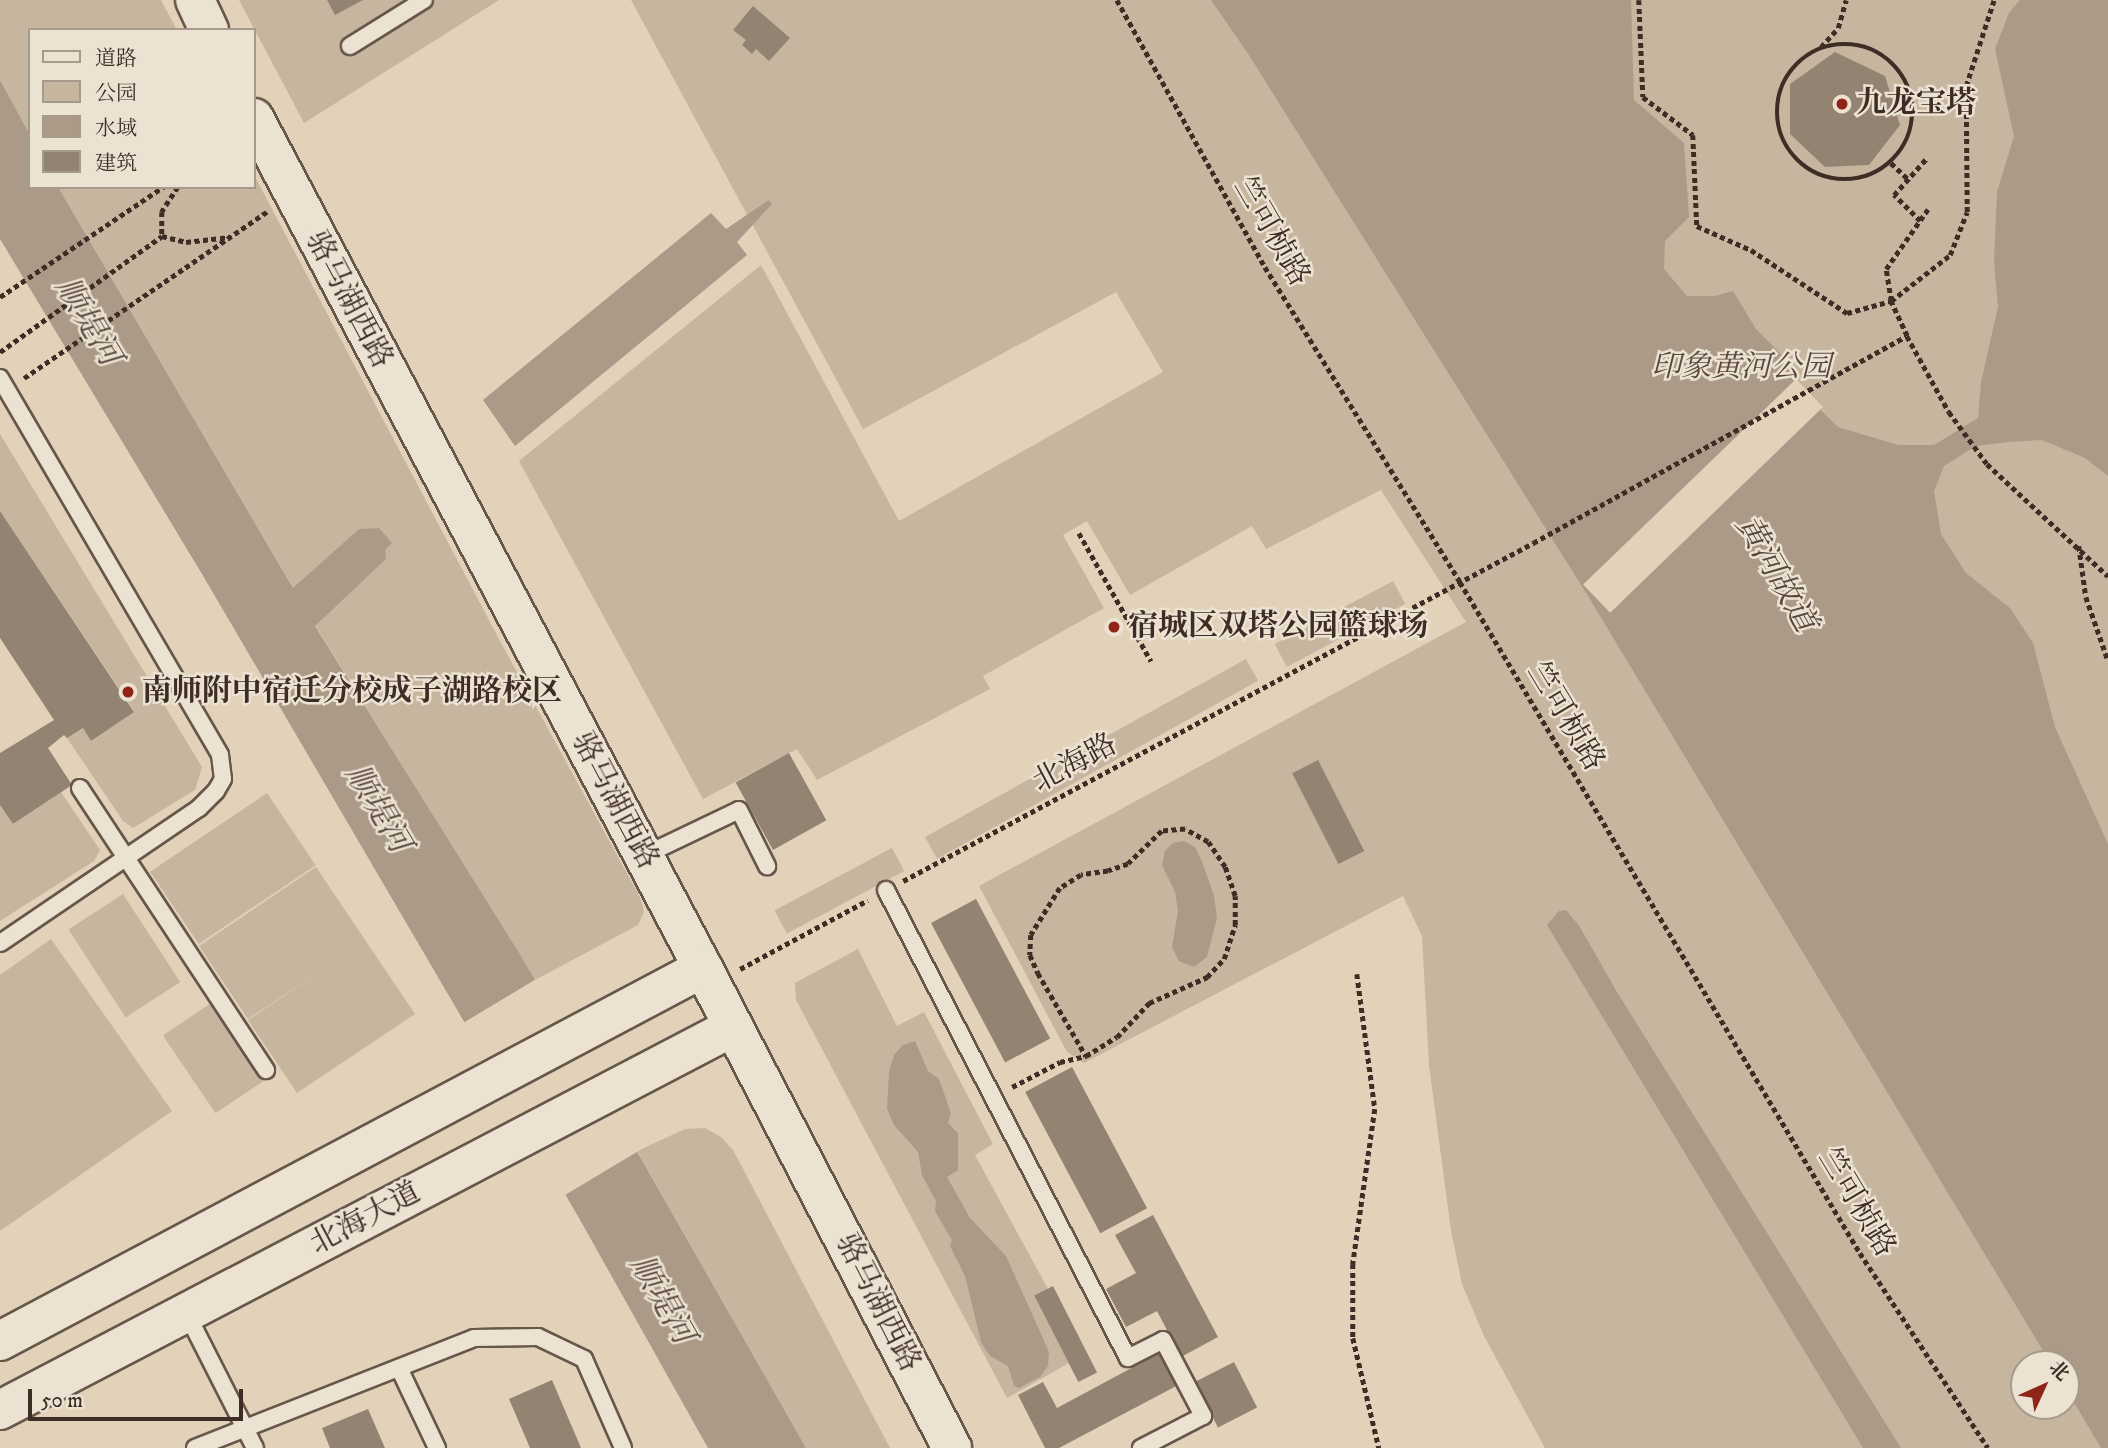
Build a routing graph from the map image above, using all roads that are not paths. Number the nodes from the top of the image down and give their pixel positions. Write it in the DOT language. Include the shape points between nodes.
graph roads {
  1 [pos="195,0"];
  2 [pos="424,0"];
  3 [pos="208,28"];
  4 [pos="350,46"];
  5 [pos="256,122"];
  6 [pos="0,378"];
  7 [pos="80,788"];
  8 [pos="643,856"];
  9 [pos="126,858"];
  10 [pos="767,866"];
  11 [pos="886,890"];
  12 [pos="0,943"];
  13 [pos="707,977"];
  14 [pos="733,1027"];
  15 [pos="265,1070"];
  16 [pos="187,1314"];
  17 [pos="0,1341"];
  18 [pos="399,1368"];
  19 [pos="0,1410"];
  20 [pos="246,1430"];
  21 [pos="195,1448"];
  22 [pos="255,1448"];
  23 [pos="437,1448"];
  24 [pos="623,1448"];
  25 [pos="952,1448"];
  26 [pos="1141,1448"];
  1 -- 3 [label="street"];
  2 -- 4 [label="lane"];
  5 -- 8 [label="street, 骆马湖西路"];
  6 -- 9 [label="lane" via="220,755 223,779 216,791"];
  7 -- 9 [label="lane"];
  8 -- 10 [label="lane" via="739,810"];
  8 -- 13 [label="street, 骆马湖西路"];
  9 -- 12 [label="lane"];
  9 -- 15 [label="lane"];
  11 -- 26 [label="lane" via="1128,1357 1163,1340 1203,1416"];
  13 -- 14 [label="street, 骆马湖西路"];
  13 -- 17 [label="street" via="625,1009"];
  14 -- 16 [label="street, 北海大道"];
  14 -- 25 [label="street, 骆马湖西路"];
  16 -- 19 [label="street, 北海大道"];
  16 -- 20 [label="lane"];
  18 -- 20 [label="lane"];
  18 -- 23 [label="lane"];
  18 -- 24 [label="lane" via="474,1338 538,1337 584,1359"];
  20 -- 21 [label="lane"];
  20 -- 22 [label="lane"];
}
